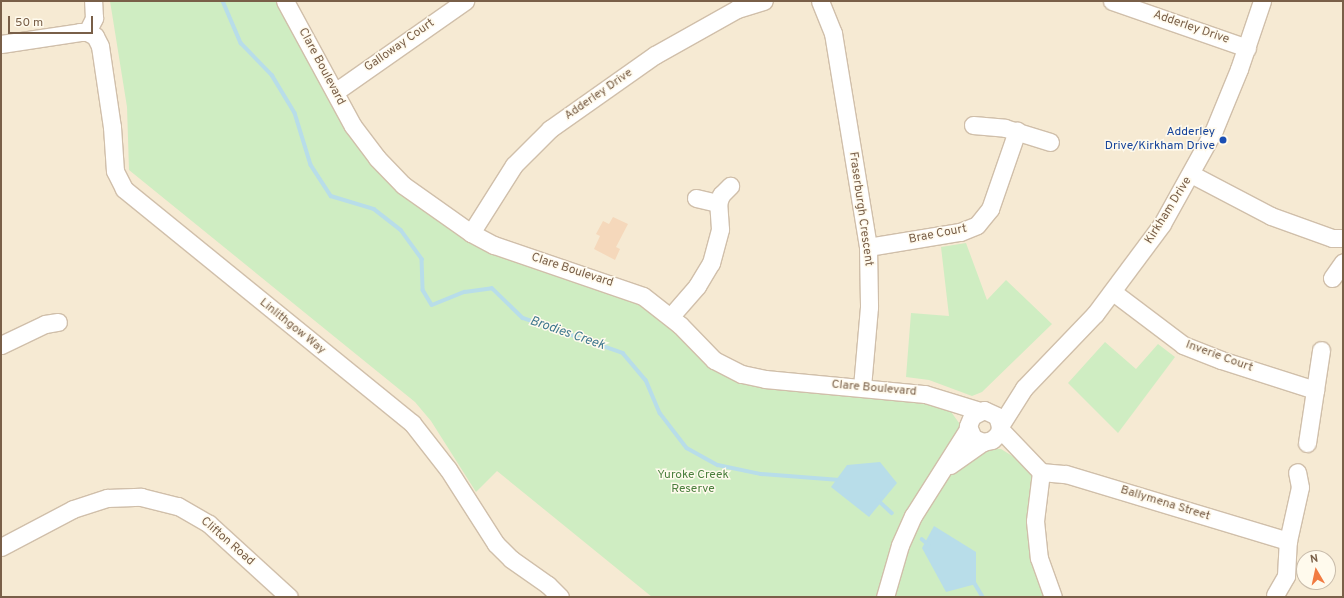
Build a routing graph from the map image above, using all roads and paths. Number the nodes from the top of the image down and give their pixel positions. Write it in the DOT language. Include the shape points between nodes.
graph roads {
  1 [pos="94,1"];
  2 [pos="285,1"];
  3 [pos="465,1"];
  4 [pos="764,1"];
  5 [pos="820,1"];
  6 [pos="836,1"];
  7 [pos="1112,1"];
  8 [pos="1262,1"];
  9 [pos="87,32"];
  10 [pos="833,33"];
  11 [pos="1,44"];
  12 [pos="1247,48"];
  13 [pos="335,92"];
  14 [pos="973,125"];
  15 [pos="1018,131"];
  16 [pos="1050,142"];
  17 [pos="1191,174"];
  18 [pos="730,186"];
  19 [pos="696,198"];
  20 [pos="718,203"];
  21 [pos="471,233"];
  22 [pos="1343,238"];
  23 [pos="868,247"];
  24 [pos="1343,262"];
  25 [pos="1332,278"];
  26 [pos="1113,292"];
  27 [pos="671,316"];
  28 [pos="58,322"];
  29 [pos="1,345"];
  30 [pos="1321,350"];
  31 [pos="862,388"];
  32 [pos="1024,388"];
  33 [pos="1315,390"];
  34 [pos="948,402"];
  35 [pos="982,411"];
  36 [pos="968,427"];
  37 [pos="1000,427"];
  38 [pos="985,442"];
  39 [pos="1306,443"];
  40 [pos="1022,454"];
  41 [pos="941,471"];
  42 [pos="1041,472"];
  43 [pos="1297,472"];
  44 [pos="1288,541"];
  45 [pos="1,547"];
  46 [pos="1275,595"];
  47 [pos="289,597"];
  48 [pos="560,597"];
  49 [pos="885,597"];
  50 [pos="1053,597"];
  1 -- 9 [label="street" via="94,18"];
  2 -- 13 [label="street, Clare Boulevard"];
  3 -- 13 [label="street, Galloway Court"];
  4 -- 21 [label="street, Adderley Drive" via="737,9 655,56 550,129 514,165"];
  5 -- 10 [label="street, Fraserburgh Crescent"];
  6 -- 10 [label="street, Fraserburgh Crescent"];
  7 -- 12 [label="street, Adderley Drive"];
  8 -- 12 [label="street, Kirkham Drive"];
  9 -- 11 [label="street"];
  9 -- 48 [label="street, Linlithgow Way" via="97,38 100,46 112,128 113,164 124,189 412,423 448,469 503,552"];
  10 -- 23 [label="street, Fraserburgh Crescent"];
  12 -- 17 [label="street, Kirkham Drive" via="1225,104"];
  13 -- 21 [label="street, Clare Boulevard" via="353,126 377,158 403,185"];
  14 -- 15 [label="street"];
  15 -- 16 [label="street"];
  15 -- 23 [label="street, Brae Court" via="990,209 977,225 960,232"];
  17 -- 22 [label="street" via="1271,216 1332,238"];
  17 -- 26 [label="street, Kirkham Drive" via="1162,224"];
  18 -- 20 [label="street" via="721,195"];
  19 -- 20 [label="street"];
  20 -- 27 [label="street" via="720,229 713,257 697,286"];
  21 -- 27 [label="street, Clare Boulevard" via="494,245 644,296"];
  23 -- 31 [label="street, Fraserburgh Crescent" via="869,299"];
  24 -- 25 [label="street"];
  26 -- 32 [label="street, Kirkham Drive" via="1069,343"];
  26 -- 33 [label="street, Inverie Court" via="1183,345"];
  27 -- 31 [label="street, Clare Boulevard" via="714,360 742,374"];
  28 -- 29 [label="street" via="46,324"];
  30 -- 33 [label="street"];
  31 -- 34 [label="street, Clare Boulevard" via="925,394"];
  32 -- 35 [label="street, Kirkham Drive"];
  32 -- 37 [label="street, Kirkham Drive"];
  33 -- 39 [label="street"];
  34 -- 35 [label="street, Clare Boulevard"];
  34 -- 36 [label="street"];
  35 -- 36 [label="street" via="972,416"];
  35 -- 37 [label="street" via="997,416"];
  36 -- 38 [label="street" via="973,438"];
  36 -- 41 [label="street"];
  37 -- 38 [label="street" via="996,437"];
  37 -- 40 [label="street"];
  38 -- 40 [label="street"];
  38 -- 41 [label="street"];
  40 -- 42 [label="street"];
  41 -- 49 [label="street" via="920,502 906,531"];
  42 -- 44 [label="street, Ballymena Street" via="1066,474"];
  42 -- 50 [label="street" via="1034,521 1039,558"];
  43 -- 44 [label="street" via="1300,487"];
  44 -- 46 [label="street" via="1286,576"];
  45 -- 47 [label="street, Clifton Road" via="86,505 107,498 141,497 178,506 208,524"];
}
